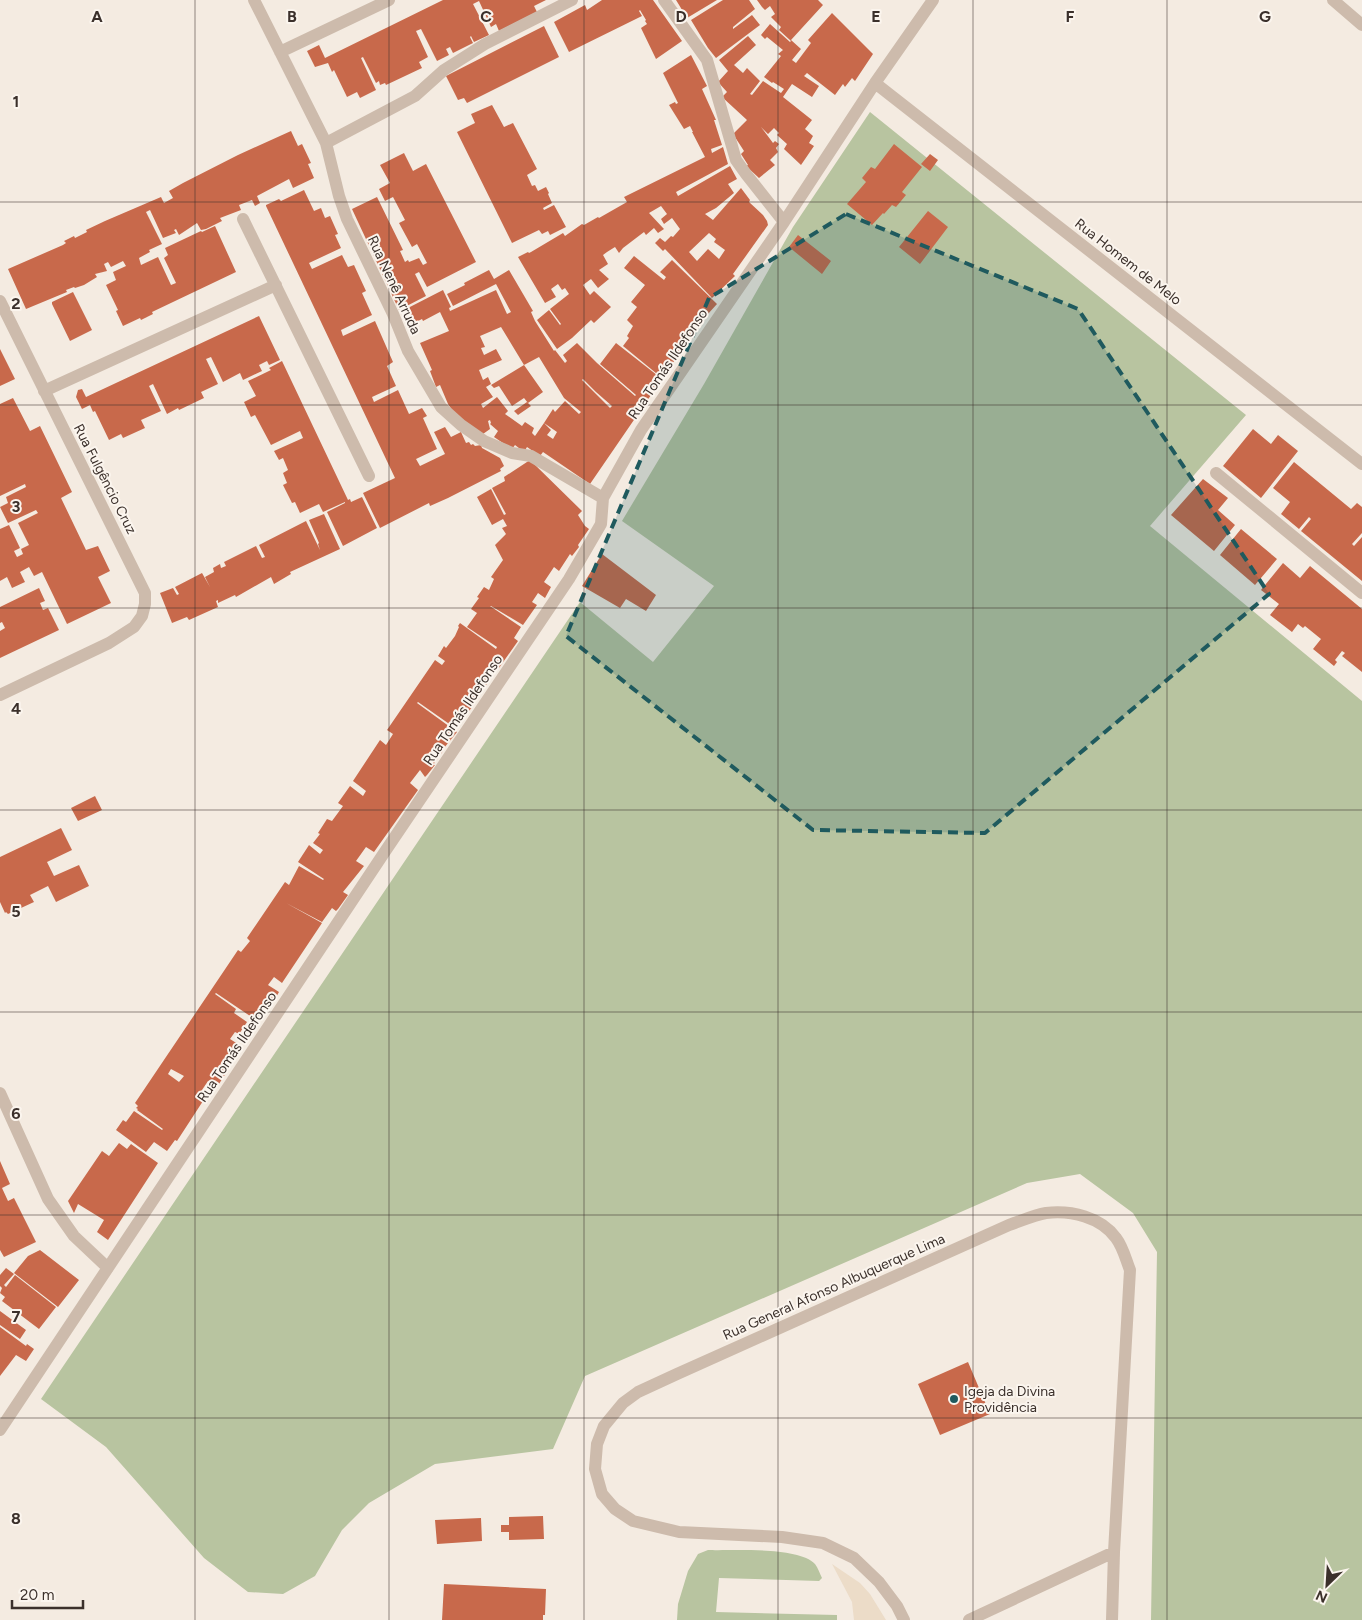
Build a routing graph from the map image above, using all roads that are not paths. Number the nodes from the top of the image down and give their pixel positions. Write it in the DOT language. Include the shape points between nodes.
graph roads {
  1 [pos="254,0"];
  2 [pos="389,0"];
  3 [pos="572,0"];
  4 [pos="664,0"];
  5 [pos="933,0"];
  6 [pos="1333,0"];
  7 [pos="1362,25"];
  8 [pos="280,52"];
  9 [pos="875,83"];
  10 [pos="326,143"];
  11 [pos="244,219"];
  12 [pos="784,222"];
  13 [pos="276,285"];
  14 [pos="0,301"];
  15 [pos="44,392"];
  16 [pos="1362,464"];
  17 [pos="1216,473"];
  18 [pos="369,476"];
  19 [pos="603,498"];
  20 [pos="1362,593"];
  21 [pos="0,695"];
  22 [pos="0,1093"];
  23 [pos="108,1268"];
  24 [pos="0,1430"];
  25 [pos="1114,1552"];
  26 [pos="904,1620"];
  27 [pos="969,1620"];
  28 [pos="1112,1620"];
  1 -- 8 [label="street, Rua Nenê Arruda"];
  2 -- 8 [label="street"];
  3 -- 10 [label="street" via="485,44 444,70 415,96"];
  4 -- 12 [label="street" via="707,60 736,160"];
  5 -- 9 [label="street, Rua Tomás Ildefonso"];
  6 -- 7 [label="street"];
  8 -- 10 [label="street, Rua Nenê Arruda"];
  9 -- 12 [label="street, Rua Tomás Ildefonso"];
  9 -- 16 [label="street, Rua Homem de Melo"];
  10 -- 19 [label="street, Rua Nenê Arruda" via="347,219 408,351 441,407 484,441 512,454 531,456"];
  11 -- 13 [label="street"];
  12 -- 19 [label="street, Rua Tomás Ildefonso" via="641,430"];
  13 -- 15 [label="street"];
  13 -- 18 [label="street"];
  14 -- 15 [label="street, Rua Fulgêncio Cruz"];
  15 -- 21 [label="street, Rua Fulgêncio Cruz" via="145,592 145,604 134,627 109,643"];
  17 -- 20 [label="street"];
  19 -- 23 [label="street, Rua Tomás Ildefonso" via="601,524 570,579"];
  22 -- 23 [label="street" via="48,1199 74,1236"];
  23 -- 24 [label="street, Rua Tomás Ildefonso"];
  25 -- 26 [label="street, Rua General Afonso Albuquerque Lima" via="1130,1270 1116,1238 1104,1226 1090,1218 1067,1212 1046,1213 1009,1225 638,1392 623,1403 604,1426 597,1444 595,1469 602,1494 615,1509 633,1521 679,1532 782,1537 823,1543 854,1558 879,1582"];
  25 -- 27 [label="street"];
  25 -- 28 [label="street, Rua General Afonso Albuquerque Lima"];
}
